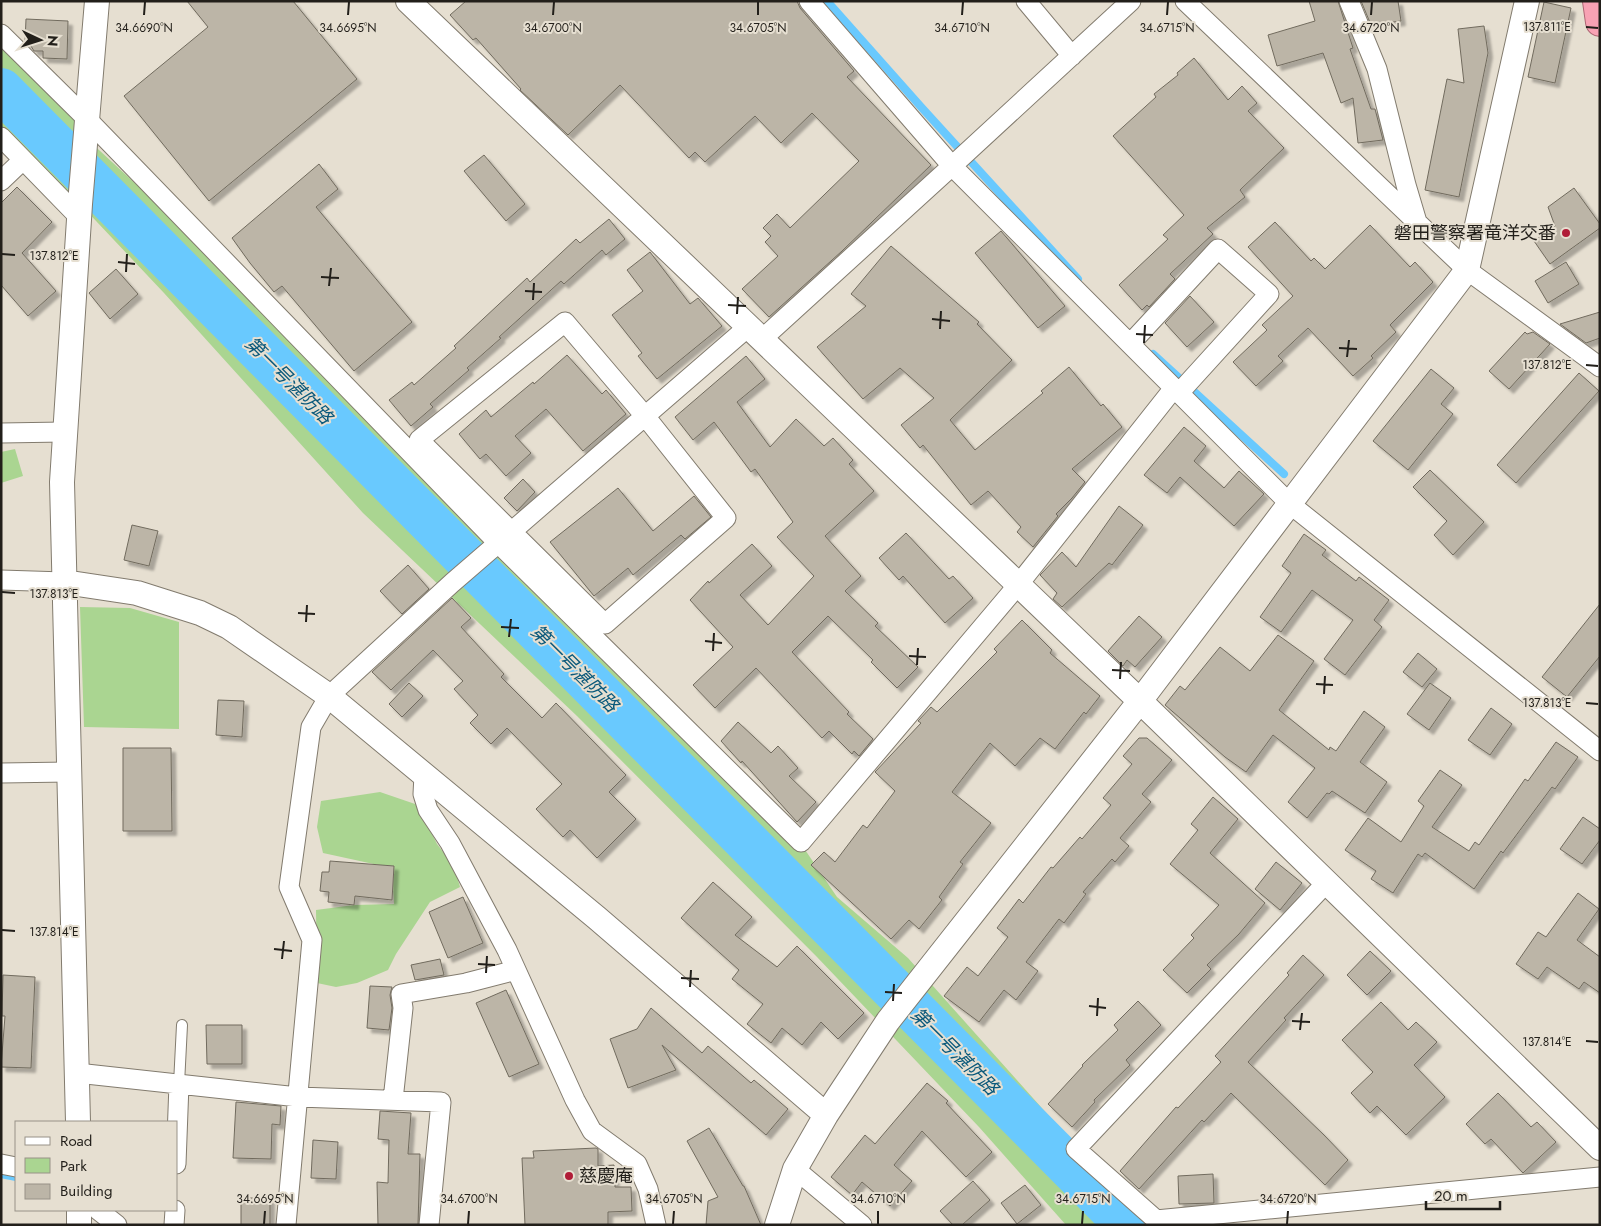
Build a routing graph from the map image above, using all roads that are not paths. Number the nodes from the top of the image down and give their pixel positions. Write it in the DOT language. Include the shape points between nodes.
graph roads {
  1 [pos="97,1"];
  2 [pos="408,1"];
  3 [pos="809,1"];
  4 [pos="1026,1"];
  5 [pos="1131,1"];
  6 [pos="1185,1"];
  7 [pos="1349,1"];
  8 [pos="1527,1"];
  9 [pos="1597,1"];
  10 [pos="1600,22"];
  11 [pos="1,34"];
  12 [pos="1072,56"];
  13 [pos="87,126"];
  14 [pos="1,137"];
  15 [pos="24,160"];
  16 [pos="953,166"];
  17 [pos="1,181"];
  18 [pos="79,210"];
  19 [pos="1417,222"];
  20 [pos="1467,270"];
  21 [pos="754,334"];
  22 [pos="1134,340"];
  23 [pos="1600,367"];
  24 [pos="1181,388"];
  25 [pos="645,416"];
  26 [pos="64,432"];
  27 [pos="1,433"];
  28 [pos="1290,504"];
  29 [pos="501,540"];
  30 [pos="1,580"];
  31 [pos="64,582"];
  32 [pos="1018,585"];
  33 [pos="329,696"];
  34 [pos="1140,701"];
  35 [pos="1600,751"];
  36 [pos="69,772"];
  37 [pos="1,773"];
  38 [pos="424,775"];
  39 [pos="1327,882"];
  40 [pos="516,970"];
  41 [pos="182,1025"];
  42 [pos="77,1073"];
  43 [pos="179,1084"];
  44 [pos="298,1097"];
  45 [pos="393,1100"];
  46 [pos="826,1116"];
  47 [pos="78,1121"];
  48 [pos="178,1121"];
  49 [pos="1600,1148"];
  50 [pos="1,1164"];
  51 [pos="15,1167"];
  52 [pos="795,1169"];
  53 [pos="1600,1178"];
  54 [pos="79,1211"];
  55 [pos="99,1211"];
  56 [pos="175,1211"];
  57 [pos="1159,1222"];
  58 [pos="79,1225"];
  59 [pos="117,1225"];
  60 [pos="174,1225"];
  61 [pos="286,1225"];
  62 [pos="429,1225"];
  63 [pos="656,1225"];
  64 [pos="777,1225"];
  65 [pos="862,1225"];
  1 -- 13 [label="street"];
  2 -- 21 [label="street"];
  3 -- 16 [label="street"];
  4 -- 12 [label="street"];
  5 -- 12 [label="street"];
  6 -- 19 [label="street"];
  7 -- 19 [label="street" via="1377,69"];
  8 -- 20 [label="street"];
  9 -- 10 [label="highway"];
  11 -- 13 [label="street"];
  12 -- 16 [label="street"];
  13 -- 18 [label="street"];
  13 -- 29 [label="street"];
  14 -- 15 [label="street"];
  15 -- 17 [label="street"];
  15 -- 18 [label="street"];
  16 -- 21 [label="street"];
  16 -- 22 [label="street"];
  18 -- 26 [label="street"];
  19 -- 20 [label="street"];
  20 -- 23 [label="street"];
  20 -- 28 [label="street"];
  21 -- 25 [label="street"];
  21 -- 32 [label="street"];
  22 -- 24 [label="street"];
  22 -- 24 [label="street" via="1218,249 1269,294"];
  24 -- 28 [label="street"];
  24 -- 32 [label="street"];
  25 -- 29 [label="street"];
  25 -- 29 [label="street" via="726,518 605,624"];
  25 -- 29 [label="street" via="565,322 419,440"];
  26 -- 27 [label="street"];
  26 -- 31 [label="street"];
  28 -- 34 [label="street"];
  28 -- 35 [label="street"];
  29 -- 32 [label="street" via="801,842"];
  29 -- 33 [label="street"];
  30 -- 31 [label="street"];
  31 -- 33 [label="street" via="137,593 200,613 229,627"];
  31 -- 36 [label="street"];
  32 -- 34 [label="street"];
  33 -- 38 [label="street"];
  33 -- 44 [label="street" via="311,726 289,887 312,940"];
  34 -- 39 [label="street"];
  34 -- 46 [label="street" via="888,1021"];
  36 -- 37 [label="street"];
  36 -- 42 [label="street"];
  38 -- 40 [label="street" via="423,794 428,810 450,843"];
  38 -- 46 [label="street"];
  39 -- 49 [label="street"];
  39 -- 57 [label="street" via="1076,1149"];
  40 -- 45 [label="street" via="466,983 401,994 403,1008"];
  40 -- 63 [label="street" via="592,1130 637,1164 648,1189"];
  41 -- 43 [label="lane"];
  42 -- 43 [label="street"];
  42 -- 47 [label="street"];
  43 -- 44 [label="street"];
  43 -- 48 [label="street"];
  44 -- 45 [label="street"];
  44 -- 61 [label="street"];
  45 -- 62 [label="street" via="441,1102"];
  46 -- 52 [label="street"];
  50 -- 51 [label="street"];
  52 -- 64 [label="street"];
  52 -- 65 [label="street"];
  53 -- 57 [label="street"];
  54 -- 58 [label="street"];
  55 -- 59 [label="street"];
  56 -- 60 [label="street"];
}
